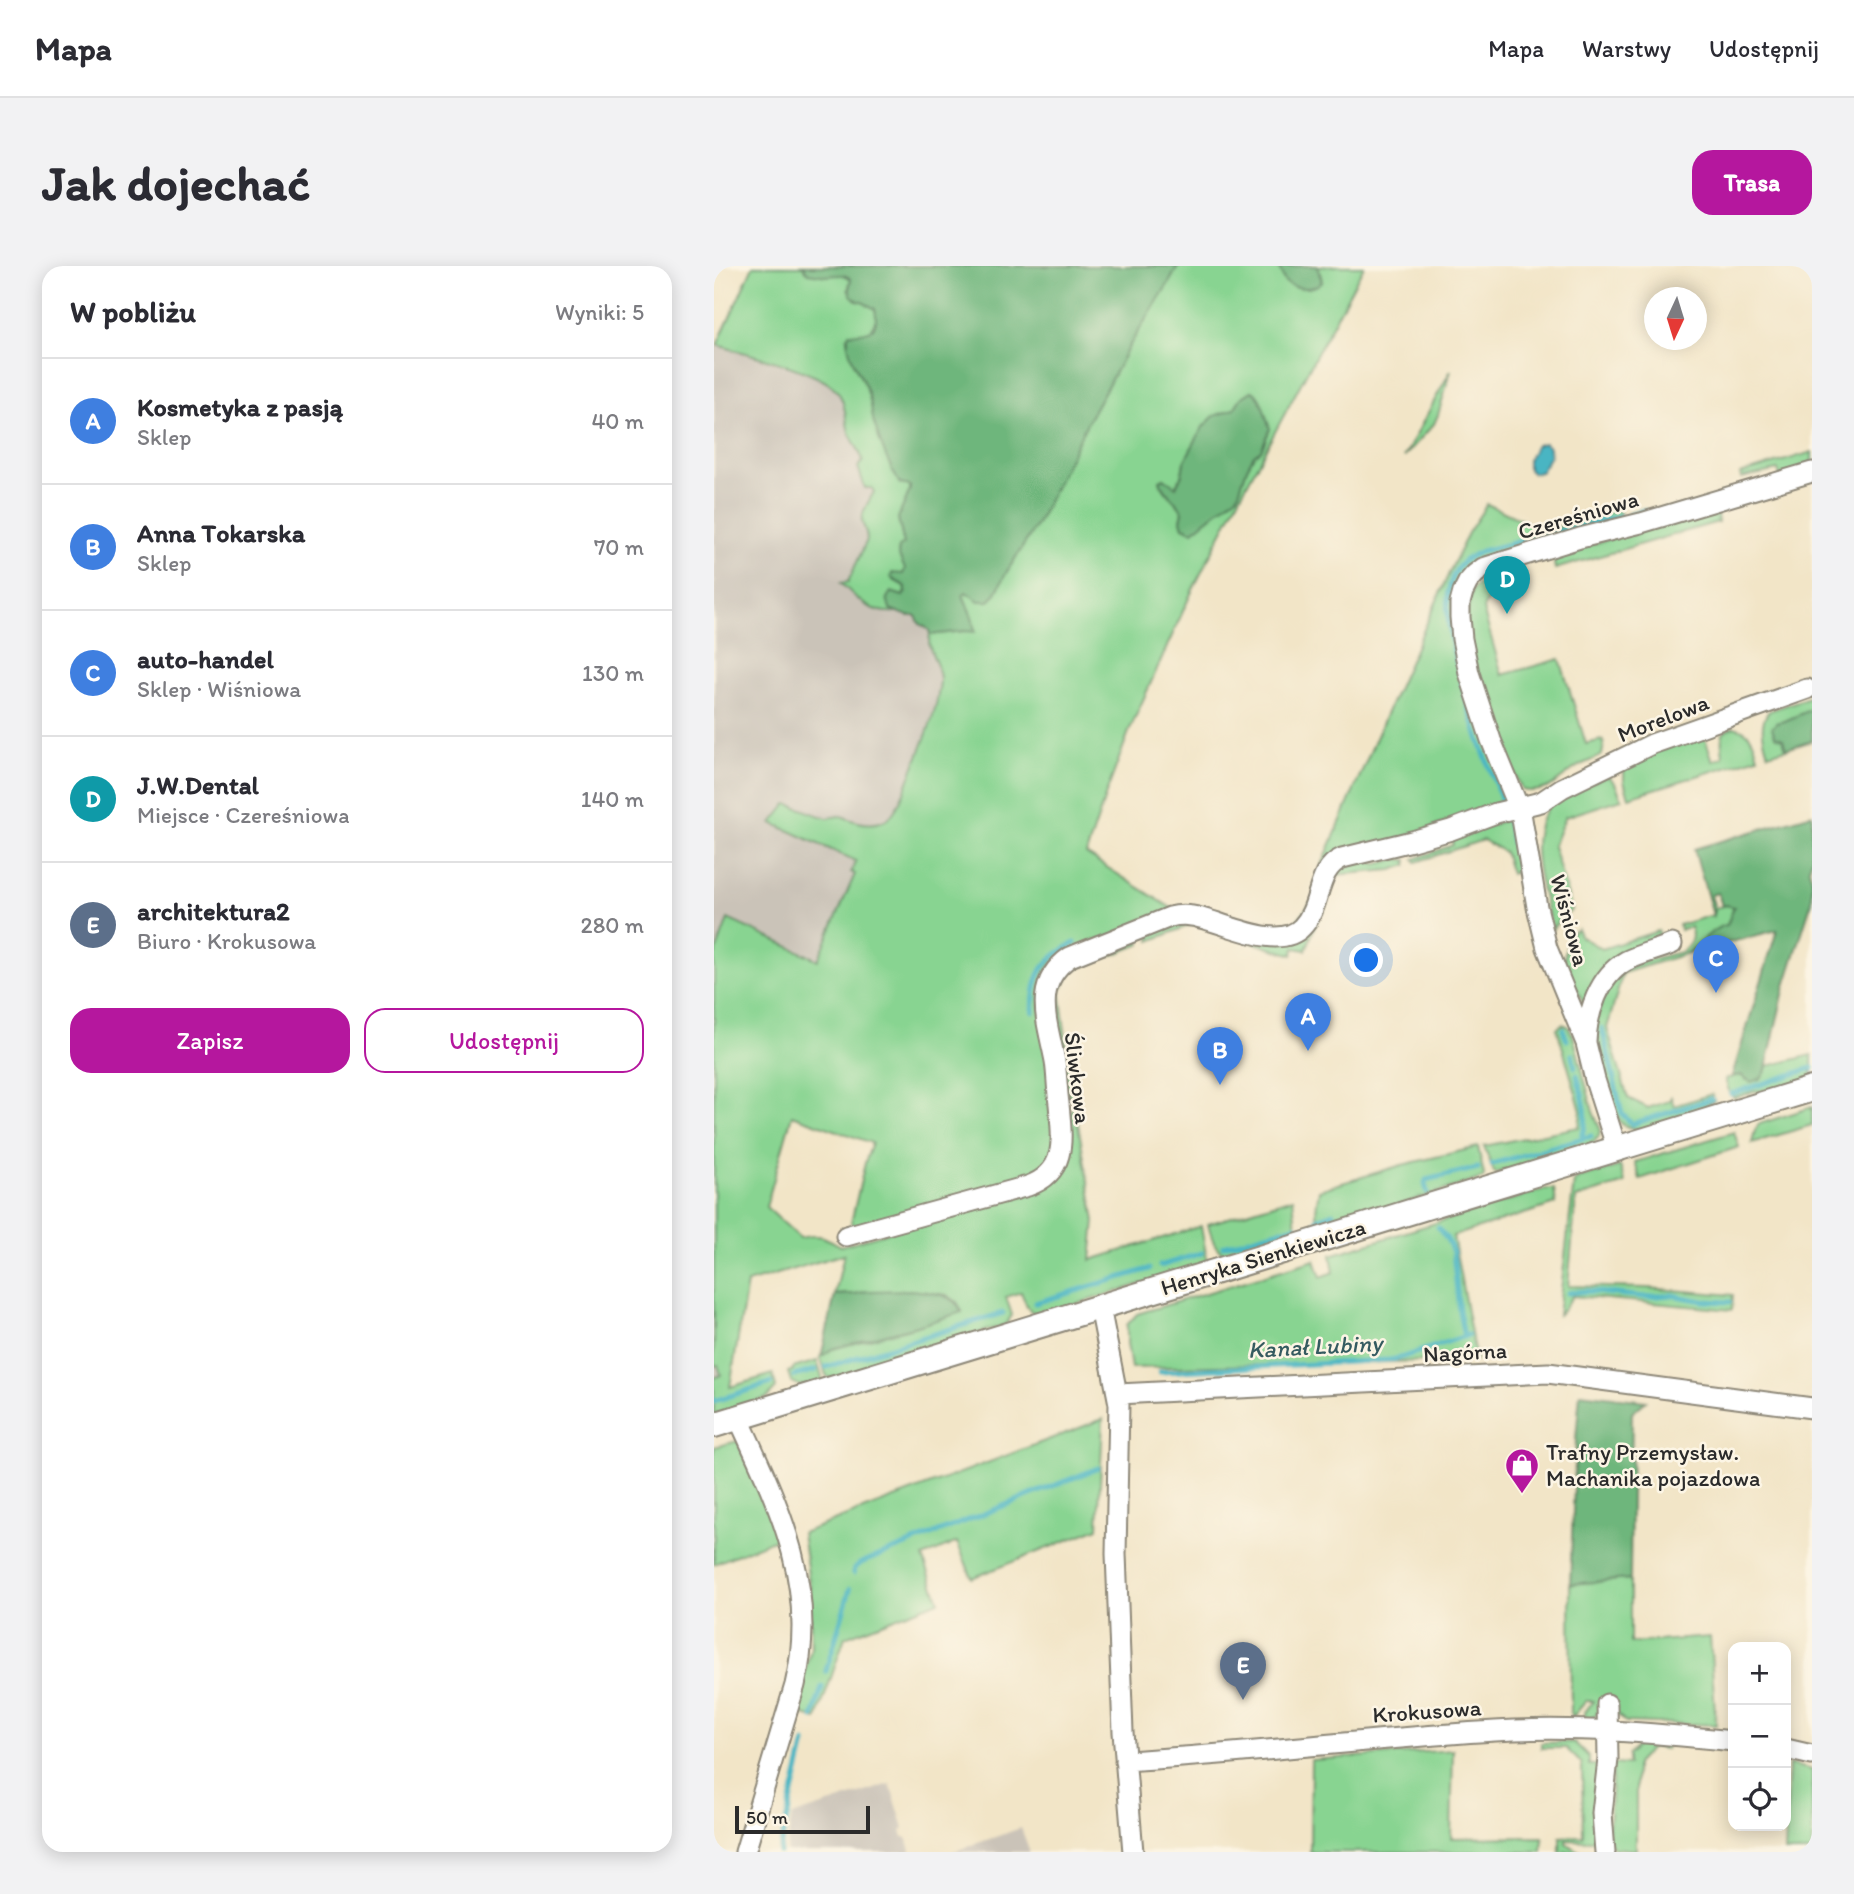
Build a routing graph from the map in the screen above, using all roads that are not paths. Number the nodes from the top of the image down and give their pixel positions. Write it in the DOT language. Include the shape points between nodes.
graph roads {
  1 [pos="1812,472"];
  2 [pos="1807,689"];
  3 [pos="1541,802"];
  4 [pos="1519,807"];
  5 [pos="1526,836"];
  6 [pos="1672,944"];
  7 [pos="1045,1008"];
  8 [pos="1587,1043"];
  9 [pos="1812,1089"];
  10 [pos="1617,1149"];
  11 [pos="846,1237"];
  12 [pos="1100,1307"];
  13 [pos="1118,1394"];
  14 [pos="1812,1408"];
  15 [pos="738,1417"];
  16 [pos="714,1425"];
  17 [pos="1607,1704"];
  18 [pos="1607,1729"];
  19 [pos="1728,1741"];
  20 [pos="1791,1750"];
  21 [pos="1812,1755"];
  22 [pos="1125,1761"];
  23 [pos="744,1852"];
  24 [pos="1133,1852"];
  25 [pos="1605,1852"];
  1 -- 4 [label="street, Czereśniowa" via="1483,568 1471,578 1460,603 1469,673"];
  2 -- 3 [label="street, Morelowa" via="1652,744"];
  3 -- 4 [label="street, Morelowa"];
  3 -- 5 [label="street" via="1531,815"];
  4 -- 5 [label="street, Wiśniowa"];
  4 -- 7 [label="street, Morelowa" via="1335,861 1322,880 1310,916 1289,935 1272,936 1181,915 1078,953 1063,962 1048,983"];
  5 -- 8 [label="street, Wiśniowa" via="1547,948"];
  6 -- 8 [label="street, Wiśniowa" via="1614,969 1592,1010"];
  7 -- 11 [label="street, Śliwkowa" via="1058,1078 1062,1138 1052,1170 1037,1182"];
  8 -- 10 [label="street, Wiśniowa"];
  9 -- 10 [label="street, Henryka Sienkiewicza"];
  10 -- 12 [label="street, Henryka Sienkiewicza"];
  12 -- 13 [label="street"];
  12 -- 15 [label="street, Henryka Sienkiewicza"];
  13 -- 14 [label="street, Nagórna" via="1548,1373"];
  13 -- 22 [label="street" via="1116,1554"];
  15 -- 16 [label="street, Henryka Sienkiewicza"];
  15 -- 23 [label="street" via="791,1545 802,1619 799,1665"];
  17 -- 18 [label="street"];
  18 -- 19 [label="street, Krokusowa"];
  18 -- 22 [label="street, Krokusowa" via="1497,1730"];
  18 -- 25 [label="street" via="1602,1813"];
  20 -- 21 [label="street"];
  22 -- 24 [label="street"];
}
